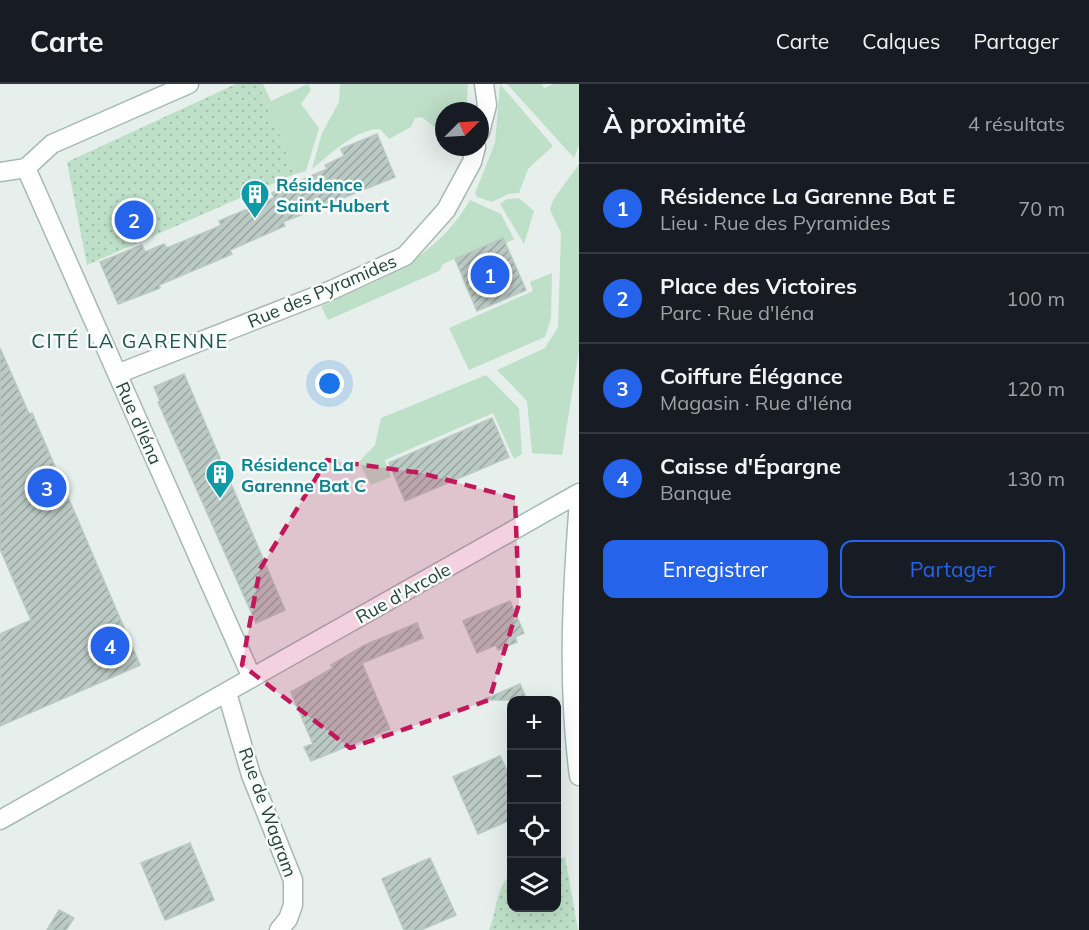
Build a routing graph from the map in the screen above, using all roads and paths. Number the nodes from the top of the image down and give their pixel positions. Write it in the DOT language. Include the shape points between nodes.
graph roads {
  1 [pos="189,84"];
  2 [pos="484,84"];
  3 [pos="487,102"];
  4 [pos="474,156"];
  5 [pos="26,168"];
  6 [pos="0,172"];
  7 [pos="117,374"];
  8 [pos="579,493"];
  9 [pos="579,501"];
  10 [pos="252,678"];
  11 [pos="227,693"];
  12 [pos="579,776"];
  13 [pos="0,820"];
  14 [pos="279,930"];
  1 -- 5 [label="street" via="52,144"];
  2 -- 3 [label="street"];
  4 -- 7 [label="street, Rue des Pyramides" via="446,210 405,256 334,289"];
  5 -- 6 [label="street"];
  5 -- 7 [label="street, Rue d'Iéna"];
  7 -- 10 [label="street, Rue d'Iéna"];
  8 -- 10 [label="street, Rue d'Arcole"];
  9 -- 12 [label="street" via="573,576 573,663"];
  10 -- 11 [label="street, Rue d'Arcole"];
  11 -- 13 [label="street, Rue d'Arcole"];
  11 -- 14 [label="street, Rue de Wagram" via="257,792 293,880 293,905"];
}
